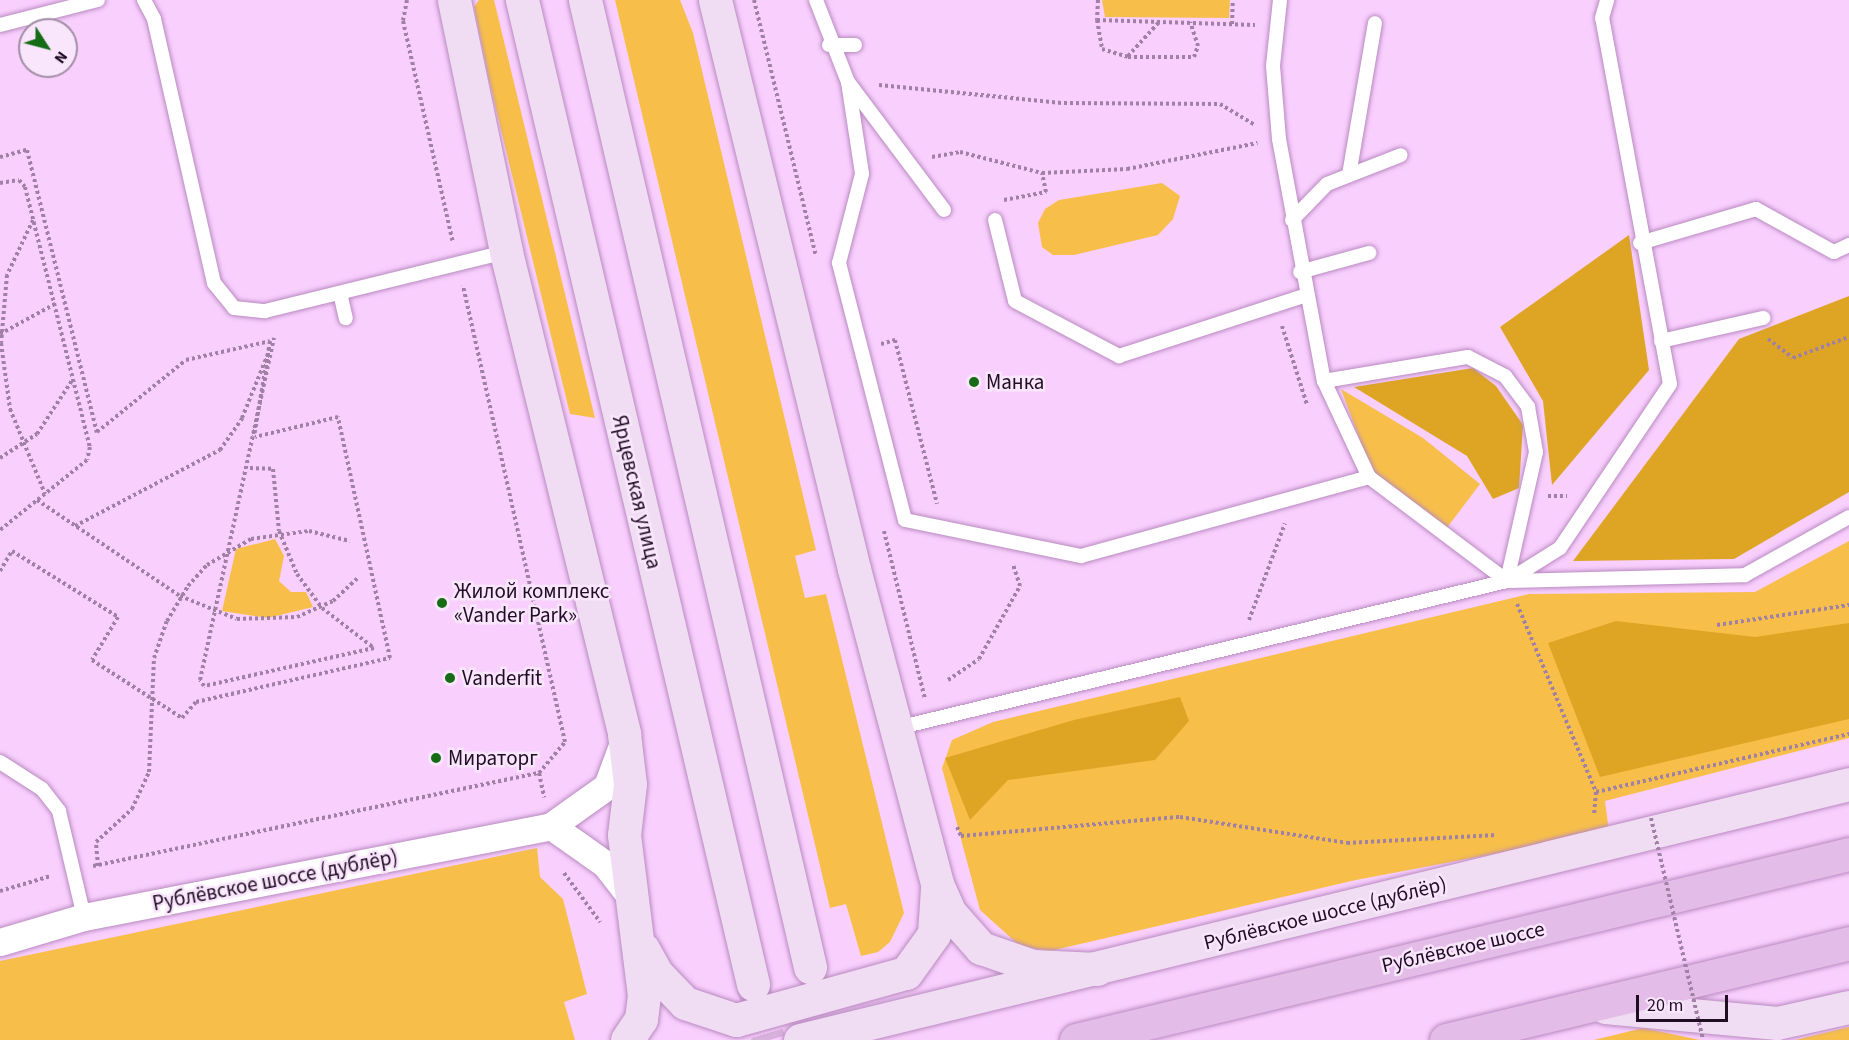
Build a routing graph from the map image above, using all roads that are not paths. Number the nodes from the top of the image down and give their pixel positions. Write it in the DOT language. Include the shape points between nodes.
graph roads {
  1 [pos="98,0"];
  2 [pos="144,0"];
  3 [pos="453,0"];
  4 [pos="522,0"];
  5 [pos="585,0"];
  6 [pos="715,0"];
  7 [pos="816,0"];
  8 [pos="1280,0"];
  9 [pos="1607,0"];
  10 [pos="1375,24"];
  11 [pos="0,25"];
  12 [pos="829,45"];
  13 [pos="855,45"];
  14 [pos="848,82"];
  15 [pos="1401,155"];
  16 [pos="1348,175"];
  17 [pos="944,210"];
  18 [pos="995,220"];
  19 [pos="1292,220"];
  20 [pos="1640,243"];
  21 [pos="1849,245"];
  22 [pos="506,252"];
  23 [pos="1369,253"];
  24 [pos="1300,272"];
  25 [pos="340,293"];
  26 [pos="1304,296"];
  27 [pos="346,318"];
  28 [pos="1763,318"];
  29 [pos="1661,341"];
  30 [pos="1324,381"];
  31 [pos="1369,477"];
  32 [pos="1849,517"];
  33 [pos="1508,581"];
  34 [pos="897,728"];
  35 [pos="624,734"];
  36 [pos="0,762"];
  37 [pos="1849,784"];
  38 [pos="551,826"];
  39 [pos="1849,854"];
  40 [pos="937,884"];
  41 [pos="629,895"];
  42 [pos="84,917"];
  43 [pos="0,942"];
  44 [pos="639,942"];
  45 [pos="1849,943"];
  46 [pos="810,967"];
  47 [pos="1097,969"];
  48 [pos="753,984"];
  49 [pos="1581,1007"];
  50 [pos="1849,1007"];
  51 [pos="627,1040"];
  52 [pos="800,1040"];
  53 [pos="1076,1040"];
  54 [pos="1446,1040"];
  1 -- 11 [label="lane"];
  2 -- 25 [label="lane" via="154,20 219,293 234,308 255,313"];
  3 -- 22 [label="main road"];
  4 -- 48 [label="main road, Ярцевская улица"];
  5 -- 46 [label="main road"];
  6 -- 34 [label="main road"];
  7 -- 12 [label="lane"];
  8 -- 19 [label="lane" via="1273,66"];
  9 -- 20 [label="lane" via="1602,18"];
  10 -- 16 [label="lane"];
  12 -- 13 [label="lane"];
  12 -- 14 [label="lane"];
  14 -- 17 [label="lane"];
  14 -- 31 [label="lane" via="862,174 839,262 905,520 1082,556"];
  15 -- 16 [label="lane"];
  16 -- 19 [label="lane" via="1327,184"];
  18 -- 26 [label="lane" via="1015,301 1119,356"];
  19 -- 24 [label="lane"];
  20 -- 21 [label="lane" via="1756,208 1834,252"];
  20 -- 29 [label="lane"];
  22 -- 25 [label="lane"];
  22 -- 35 [label="main road"];
  23 -- 24 [label="lane"];
  24 -- 26 [label="lane"];
  25 -- 27 [label="lane"];
  26 -- 30 [label="lane"];
  28 -- 29 [label="lane"];
  29 -- 33 [label="lane" via="1670,384 1560,548"];
  30 -- 31 [label="lane"];
  30 -- 33 [label="lane" via="1468,357 1505,376 1528,407 1536,452"];
  31 -- 33 [label="lane"];
  32 -- 33 [label="lane" via="1745,575"];
  33 -- 34 [label="lane"];
  34 -- 40 [label="main road"];
  35 -- 38 [label="street, Рублёвское шоссе (дублёр)" via="621,759 607,786"];
  35 -- 41 [label="main road" via="630,784 624,835"];
  36 -- 42 [label="lane" via="42,789 59,811"];
  37 -- 47 [label="main road, Рублёвское шоссе (дублёр)"];
  38 -- 41 [label="street" via="605,864"];
  38 -- 42 [label="street, Рублёвское шоссе (дублёр)"];
  39 -- 53 [label="main road, Рублёвское шоссе"];
  40 -- 44 [label="main road" via="934,934 906,973 736,1020 707,1014 676,996"];
  40 -- 47 [label="main road" via="950,913 981,948 1033,966"];
  41 -- 44 [label="main road"];
  42 -- 43 [label="street, Рублёвское шоссе (дублёр)"];
  44 -- 51 [label="main road" via="641,1019"];
  45 -- 49 [label="main road"];
  47 -- 52 [label="main road, Рублёвское шоссе (дублёр)"];
  49 -- 50 [label="main road" via="1642,1007 1697,1018 1777,1023"];
  49 -- 54 [label="main road"];
}
